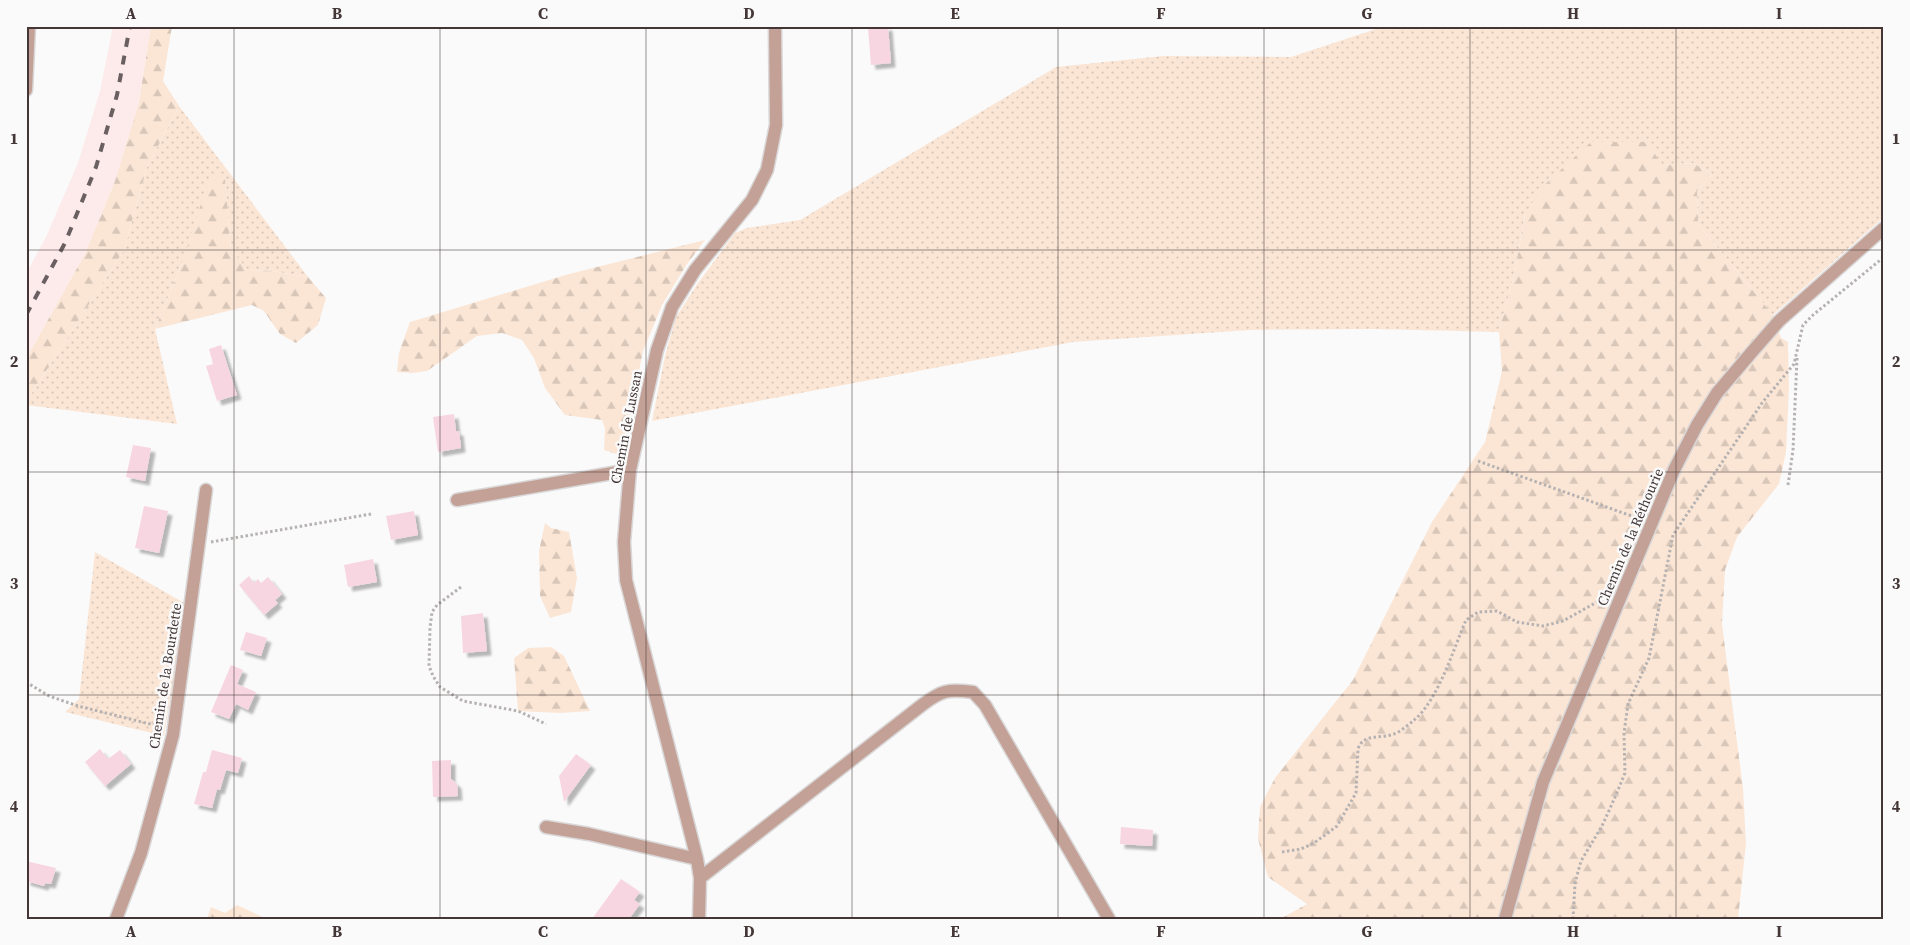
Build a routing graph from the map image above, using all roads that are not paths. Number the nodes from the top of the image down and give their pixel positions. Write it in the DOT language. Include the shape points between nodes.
graph roads {
  1 [pos="28,26"];
  2 [pos="776,26"];
  3 [pos="26,90"];
  4 [pos="1884,228"];
  5 [pos="630,470"];
  6 [pos="206,490"];
  7 [pos="457,500"];
  8 [pos="546,827"];
  9 [pos="697,859"];
  10 [pos="700,878"];
  11 [pos="116,919"];
  12 [pos="699,919"];
  13 [pos="1109,919"];
  14 [pos="1506,919"];
  1 -- 3 [label="street"];
  2 -- 5 [label="street, Chemin de Lussan" via="776,125 767,170 752,200 695,270 672,307 657,350"];
  4 -- 14 [label="street, Chemin de la Réthourie" via="1779,321 1717,393 1697,425 1674,470 1543,782"];
  5 -- 7 [label="street"];
  5 -- 9 [label="street, Chemin de Lussan" via="624,542 626,580"];
  6 -- 11 [label="street, Chemin de la Bourdette" via="174,730 141,853"];
  8 -- 9 [label="street"];
  9 -- 10 [label="street, Chemin de Lussan"];
  10 -- 12 [label="street, Chemin de Lussan"];
  10 -- 13 [label="street" via="922,704 939,693 958,690 973,692 985,706"];
}
